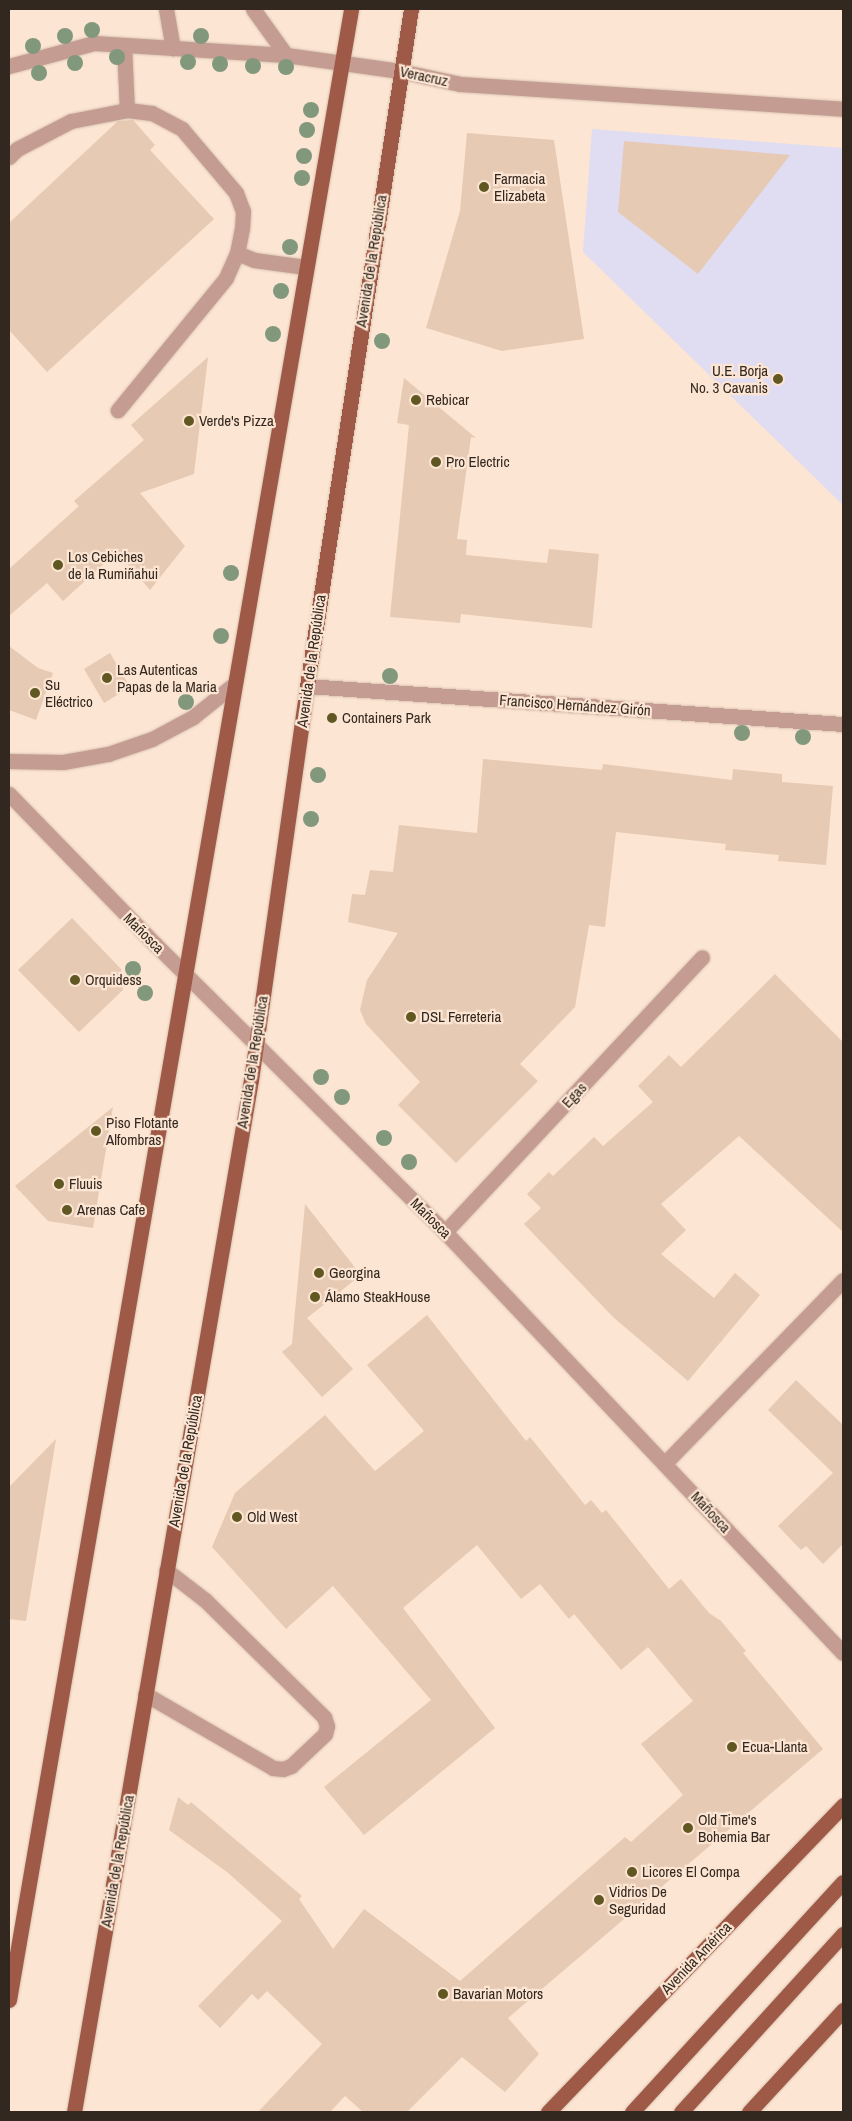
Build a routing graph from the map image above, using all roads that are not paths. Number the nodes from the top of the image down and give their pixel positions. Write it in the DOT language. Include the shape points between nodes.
graph roads {
  1 [pos="166,9"];
  2 [pos="253,9"];
  3 [pos="351,9"];
  4 [pos="411,9"];
  5 [pos="124,45"];
  6 [pos="173,48"];
  7 [pos="286,55"];
  8 [pos="341,64"];
  9 [pos="9,66"];
  10 [pos="400,71"];
  11 [pos="843,109"];
  12 [pos="127,110"];
  13 [pos="9,157"];
  14 [pos="236,253"];
  15 [pos="306,267"];
  16 [pos="118,410"];
  17 [pos="232,686"];
  18 [pos="307,686"];
  19 [pos="843,724"];
  20 [pos="9,761"];
  21 [pos="9,794"];
  22 [pos="702,957"];
  23 [pos="185,974"];
  24 [pos="256,1044"];
  25 [pos="445,1232"];
  26 [pos="843,1280"];
  27 [pos="665,1463"];
  28 [pos="166,1570"];
  29 [pos="843,1653"];
  30 [pos="146,1694"];
  31 [pos="843,1805"];
  32 [pos="843,1882"];
  33 [pos="843,1934"];
  34 [pos="9,2000"];
  35 [pos="843,2010"];
  36 [pos="74,2112"];
  37 [pos="548,2112"];
  38 [pos="632,2112"];
  39 [pos="681,2112"];
  40 [pos="749,2112"];
  1 -- 6 [label="street"];
  2 -- 7 [label="street"];
  3 -- 8 [label="main road"];
  4 -- 10 [label="main road, Avenida de la República"];
  5 -- 6 [label="street, Veracruz"];
  5 -- 9 [label="street, Veracruz" via="94,43"];
  5 -- 12 [label="street"];
  6 -- 7 [label="street, Veracruz"];
  7 -- 8 [label="street, Veracruz"];
  8 -- 10 [label="street, Veracruz"];
  8 -- 15 [label="main road"];
  10 -- 11 [label="street, Veracruz" via="460,84"];
  10 -- 18 [label="main road, Avenida de la República"];
  12 -- 13 [label="street" via="71,121 17,149"];
  12 -- 14 [label="street" via="152,113 182,129 236,193 243,211"];
  14 -- 15 [label="street" via="254,260"];
  14 -- 16 [label="street" via="226,278"];
  15 -- 17 [label="main road"];
  17 -- 20 [label="street" via="193,717 152,740 63,762"];
  17 -- 23 [label="main road"];
  18 -- 19 [label="street, Francisco Hernández Girón"];
  18 -- 24 [label="main road, Avenida de la República"];
  21 -- 23 [label="street, Mañosca"];
  22 -- 25 [label="street, Egas"];
  23 -- 24 [label="street, Mañosca"];
  23 -- 34 [label="main road"];
  24 -- 25 [label="street, Mañosca"];
  24 -- 28 [label="main road, Avenida de la República"];
  25 -- 27 [label="street, Mañosca"];
  26 -- 27 [label="street"];
  27 -- 29 [label="street, Mañosca"];
  28 -- 30 [label="main road, Avenida de la República"];
  28 -- 30 [label="street" via="205,1600 324,1717 327,1726 325,1734 291,1766 273,1768"];
  30 -- 36 [label="main road, Avenida de la República"];
  31 -- 37 [label="main road, Avenida América"];
  32 -- 38 [label="main road"];
  33 -- 39 [label="main road"];
  35 -- 40 [label="main road"];
}
